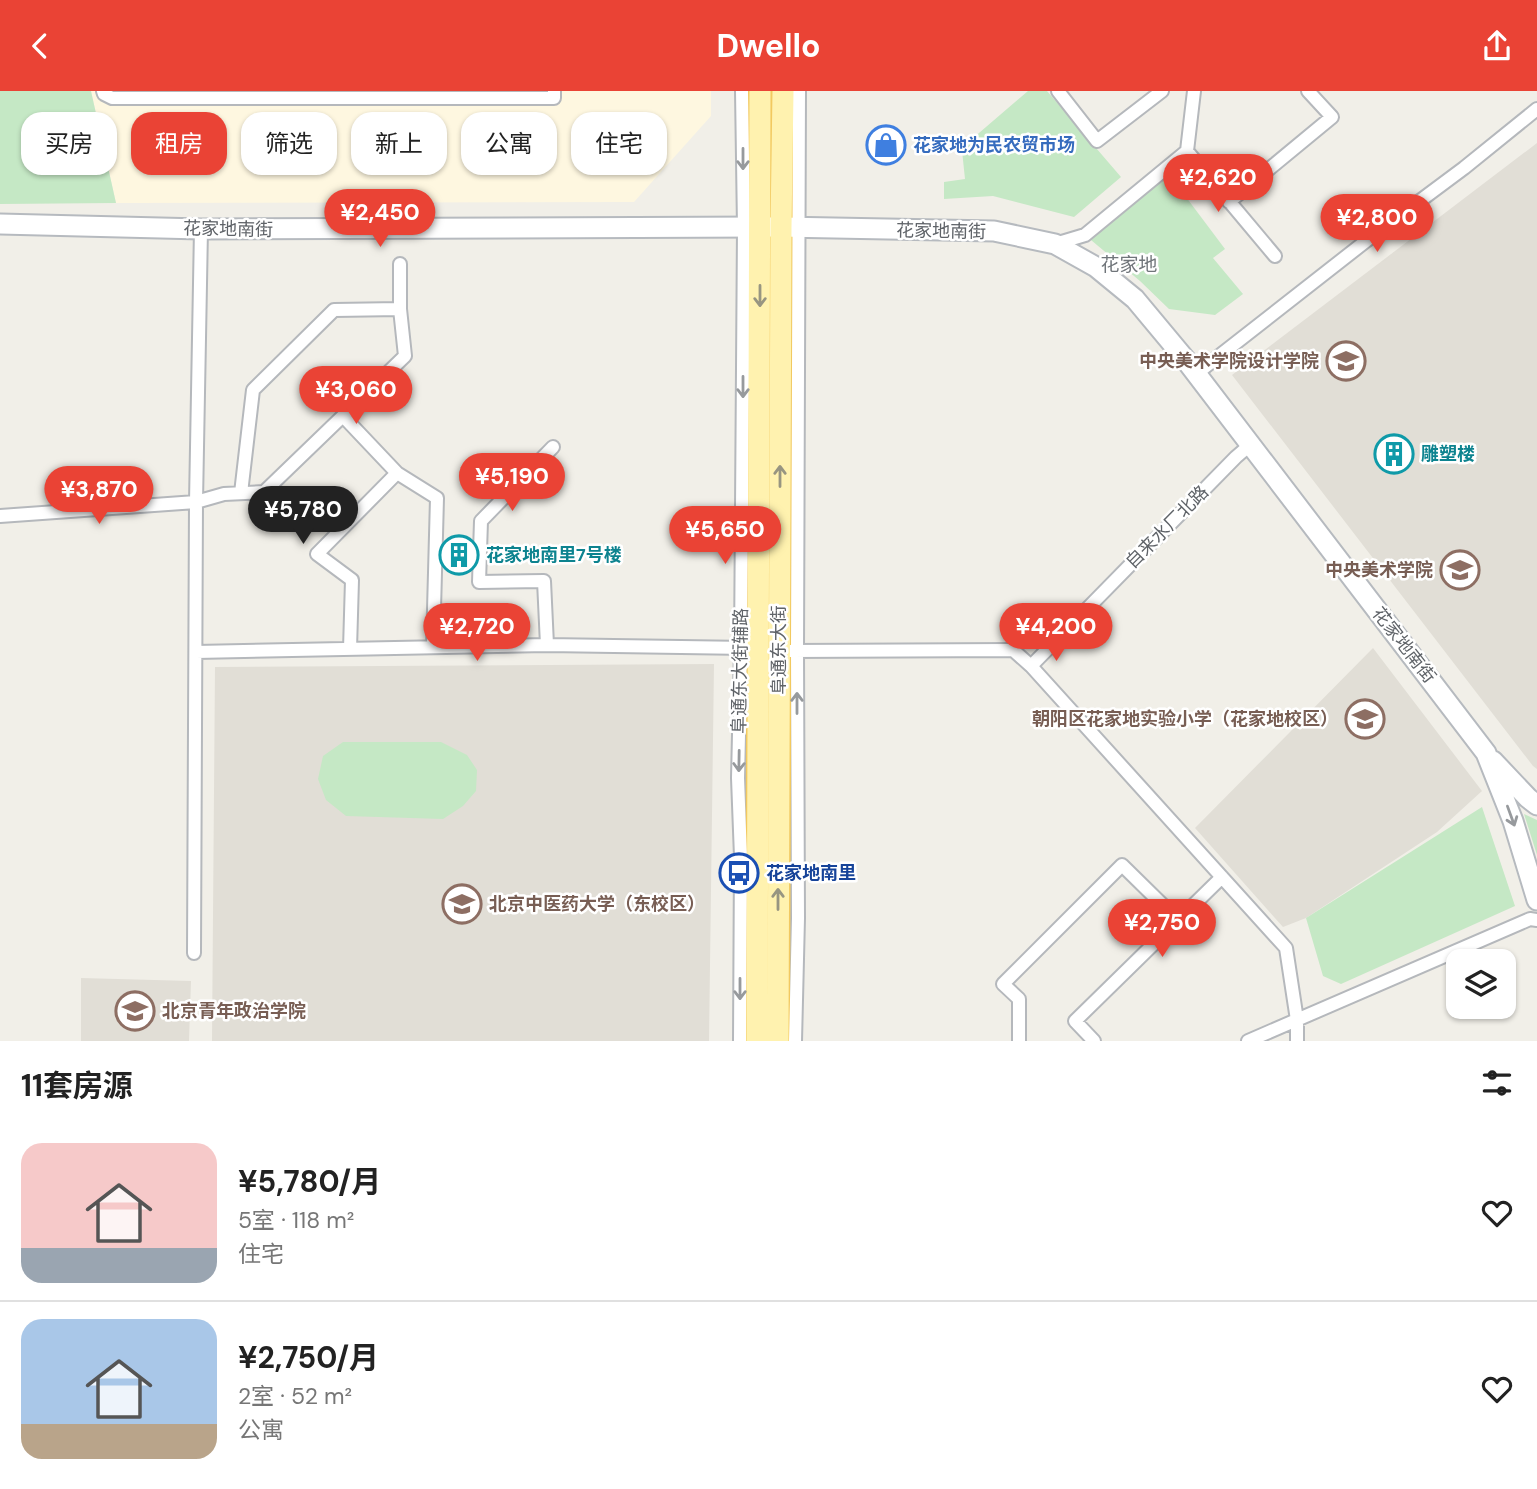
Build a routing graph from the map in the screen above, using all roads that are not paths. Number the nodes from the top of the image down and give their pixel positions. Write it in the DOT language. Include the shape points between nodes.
graph roads {
  1 [pos="103,91"];
  2 [pos="554,91"];
  3 [pos="743,91"];
  4 [pos="760,91"];
  5 [pos="783,91"];
  6 [pos="799,91"];
  7 [pos="1058,91"];
  8 [pos="1162,91"];
  9 [pos="1194,91"];
  10 [pos="1308,91"];
  11 [pos="1537,109"];
  12 [pos="1187,151"];
  13 [pos="1229,202"];
  14 [pos="0,224"];
  15 [pos="771,228"];
  16 [pos="201,229"];
  17 [pos="1055,244"];
  18 [pos="1275,256"];
  19 [pos="400,264"];
  20 [pos="400,310"];
  21 [pos="1196,374"];
  22 [pos="343,416"];
  23 [pos="1250,445"];
  24 [pos="553,446"];
  25 [pos="397,473"];
  26 [pos="242,493"];
  27 [pos="196,502"];
  28 [pos="0,516"];
  29 [pos="547,645"];
  30 [pos="433,647"];
  31 [pos="349,649"];
  32 [pos="769,649"];
  33 [pos="195,652"];
  34 [pos="1031,666"];
  35 [pos="1486,753"];
  36 [pos="1537,805"];
  37 [pos="1222,877"];
  38 [pos="1536,894"];
  39 [pos="1178,920"];
  40 [pos="1537,920"];
  41 [pos="194,953"];
  42 [pos="1297,1020"];
  43 [pos="740,1041"];
  44 [pos="757,1041"];
  45 [pos="778,1041"];
  46 [pos="795,1041"];
  47 [pos="1019,1041"];
  48 [pos="1094,1041"];
  49 [pos="1248,1041"];
  50 [pos="1297,1041"];
  1 -- 2 [label="street" via="112,98 554,98"];
  3 -- 15 [label="street, 阜通东大街辅路, one-way"];
  4 -- 15 [label="main road, 阜通东大街"];
  5 -- 15 [label="main road, 阜通东大街"];
  6 -- 15 [label="street, 阜通东大街辅路"];
  7 -- 8 [label="street" via="1097,141"];
  9 -- 12 [label="street"];
  10 -- 13 [label="street" via="1332,117"];
  11 -- 21 [label="street"];
  12 -- 13 [label="street"];
  12 -- 17 [label="street" via="1085,235"];
  13 -- 18 [label="street"];
  14 -- 16 [label="street, 花家地南街"];
  15 -- 16 [label="street, 花家地南街"];
  15 -- 17 [label="street, 花家地南街" via="994,232"];
  15 -- 32 [label="main road, 阜通东大街"];
  15 -- 32 [label="street, 阜通东大街辅路, one-way"];
  16 -- 27 [label="street"];
  17 -- 21 [label="street, 花家地南街" via="1096,267 1135,299"];
  19 -- 20 [label="street"];
  20 -- 22 [label="street" via="405,356"];
  20 -- 26 [label="street" via="334,310 253,390"];
  21 -- 23 [label="street, 花家地南街"];
  22 -- 25 [label="street"];
  22 -- 26 [label="street" via="264,492"];
  23 -- 34 [label="street, 自来水厂北路"];
  23 -- 35 [label="street, 花家地南街"];
  24 -- 29 [label="street" via="481,520 479,582 544,580"];
  25 -- 30 [label="street" via="436,498"];
  25 -- 31 [label="street" via="317,554 352,580"];
  26 -- 27 [label="street"];
  27 -- 28 [label="street"];
  27 -- 33 [label="street"];
  29 -- 30 [label="street"];
  29 -- 32 [label="street"];
  30 -- 31 [label="street"];
  31 -- 33 [label="street"];
  32 -- 34 [label="street" via="1013,650"];
  32 -- 43 [label="street, 阜通东大街辅路, one-way" via="738,778"];
  32 -- 44 [label="main road, 阜通东大街"];
  45 -- 32 [label="main road, 阜通东大街, one-way"];
  46 -- 32 [label="street, 阜通东大街辅路, one-way" via="798,918"];
  33 -- 41 [label="street"];
  34 -- 37 [label="street"];
  35 -- 36 [label="street"];
  35 -- 38 [label="street, 花家地南街, one-way"];
  37 -- 39 [label="street"];
  37 -- 42 [label="street" via="1286,948"];
  39 -- 47 [label="street" via="1122,865 1003,984 1018,999"];
  39 -- 48 [label="street" via="1075,1021"];
  40 -- 42 [label="street" via="1530,919"];
  42 -- 49 [label="street"];
  42 -- 50 [label="street"];
}
